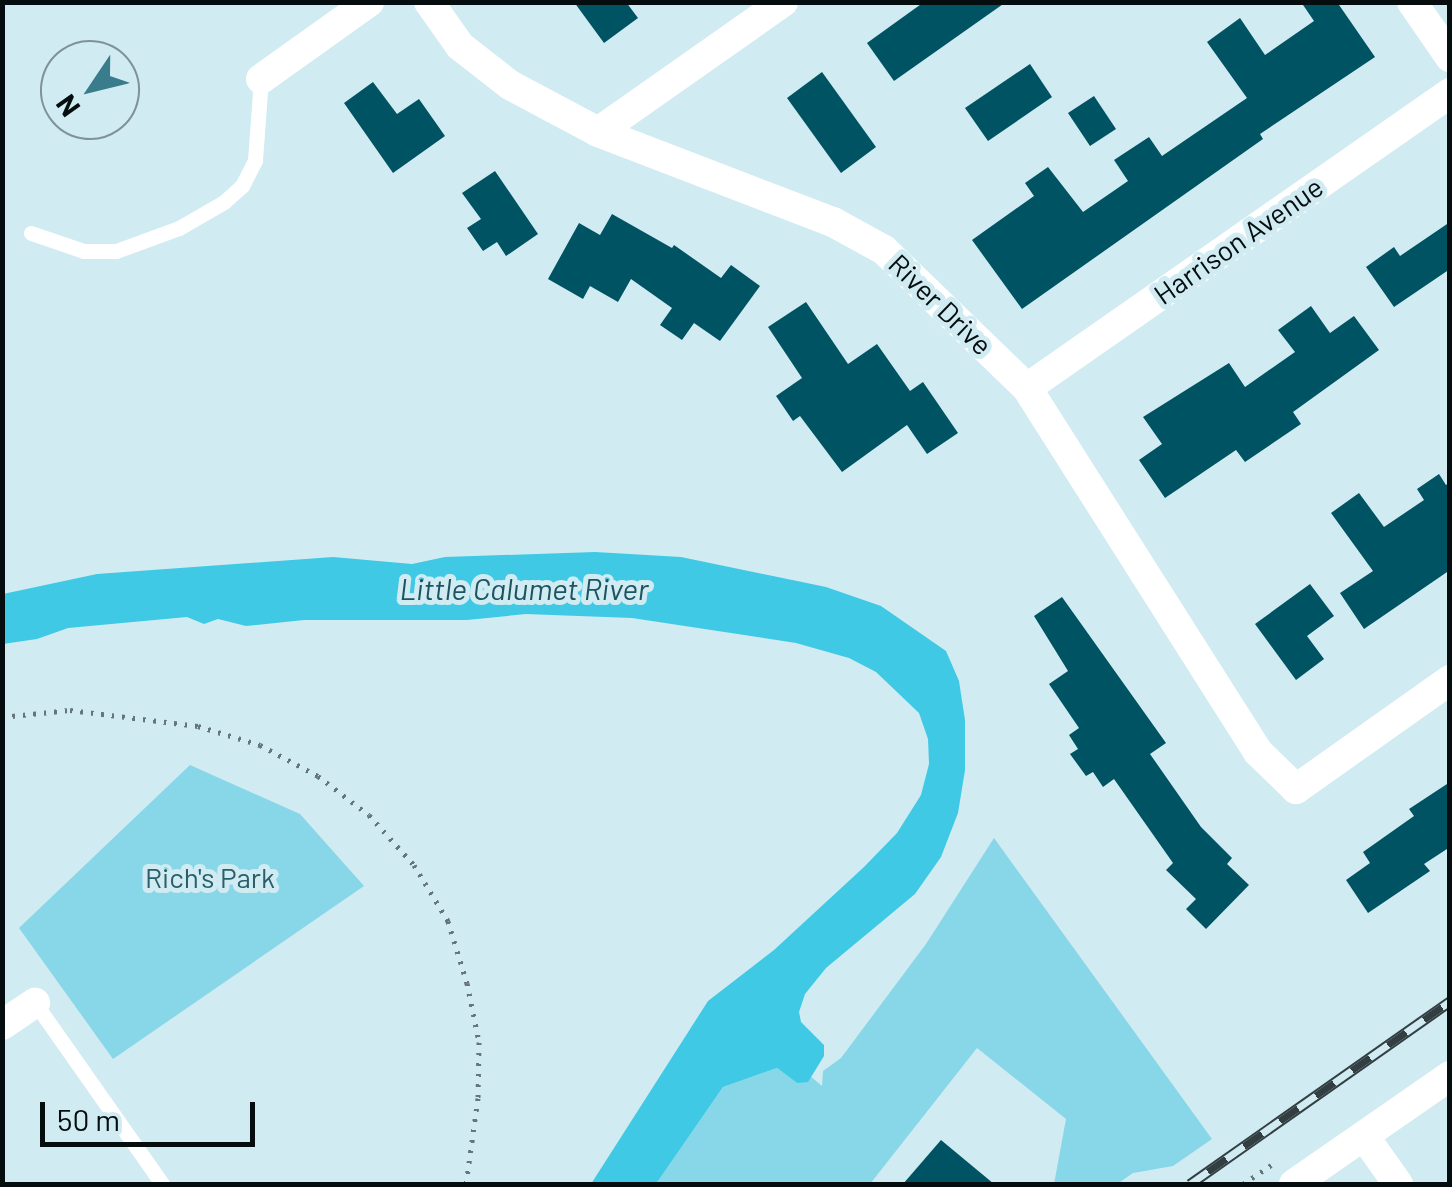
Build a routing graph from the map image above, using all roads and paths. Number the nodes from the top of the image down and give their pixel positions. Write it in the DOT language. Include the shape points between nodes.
graph roads {
  1 [pos="369,2"];
  2 [pos="429,2"];
  3 [pos="783,2"];
  4 [pos="1412,2"];
  5 [pos="1450,56"];
  6 [pos="261,79"];
  7 [pos="1450,93"];
  8 [pos="598,132"];
  9 [pos="31,232"];
  10 [pos="1027,388"];
  11 [pos="1450,680"];
  12 [pos="2,716"];
  13 [pos="35,1003"];
  14 [pos="2,1025"];
  15 [pos="1450,1076"];
  16 [pos="1364,1136"];
  17 [pos="162,1184"];
  18 [pos="466,1184"];
  19 [pos="1294,1184"];
  20 [pos="1398,1184"];
  1 -- 6 [label="street"];
  2 -- 8 [label="street, River Drive" via="460,46 484,65"];
  3 -- 8 [label="street"];
  4 -- 5 [label="street"];
  6 -- 9 [label="lane" via="255,160 224,202 180,228 116,250 84,251"];
  7 -- 10 [label="street, Harrison Avenue"];
  8 -- 10 [label="street, River Drive" via="833,222 884,250"];
  10 -- 11 [label="street, River Drive" via="1258,752 1296,788"];
  12 -- 18 [label="path" via="70,710 198,726 260,745 318,776 369,815 414,865 439,907 468,983 478,1098"];
  13 -- 14 [label="street"];
  13 -- 17 [label="lane"];
  15 -- 16 [label="street"];
  16 -- 19 [label="street"];
  16 -- 20 [label="street"];
}
